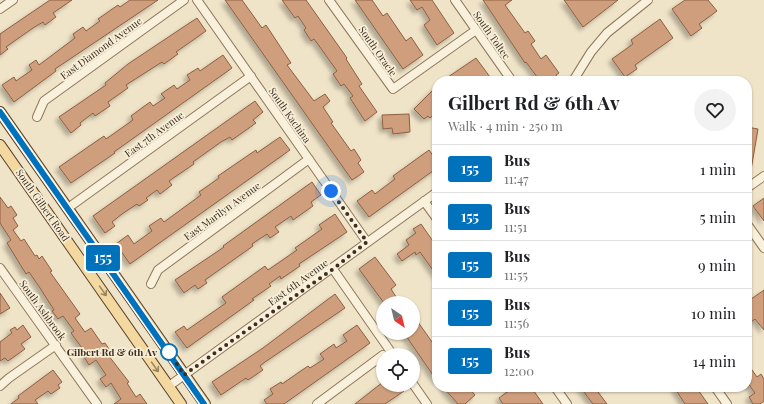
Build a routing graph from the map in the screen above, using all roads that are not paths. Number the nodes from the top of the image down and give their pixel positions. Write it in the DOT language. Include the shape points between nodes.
graph roads {
  1 [pos="13,0"];
  2 [pos="184,0"];
  3 [pos="197,0"];
  4 [pos="329,0"];
  5 [pos="455,0"];
  6 [pos="648,0"];
  7 [pos="0,10"];
  8 [pos="476,30"];
  9 [pos="251,76"];
  10 [pos="508,76"];
  11 [pos="576,76"];
  12 [pos="0,112"];
  13 [pos="37,117"];
  14 [pos="0,145"];
  15 [pos="309,159"];
  16 [pos="764,176"];
  17 [pos="752,184"];
  18 [pos="432,195"];
  19 [pos="424,201"];
  20 [pos="68,208"];
  21 [pos="432,212"];
  22 [pos="752,231"];
  23 [pos="367,242"];
  24 [pos="764,248"];
  25 [pos="0,269"];
  26 [pos="333,269"];
  27 [pos="151,284"];
  28 [pos="56,345"];
  29 [pos="383,348"];
  30 [pos="376,362"];
  31 [pos="184,375"];
  32 [pos="0,386"];
  33 [pos="169,386"];
  34 [pos="419,392"];
  35 [pos="559,392"];
  36 [pos="719,392"];
  37 [pos="97,404"];
  38 [pos="181,404"];
  39 [pos="204,404"];
  40 [pos="317,404"];
  41 [pos="427,404"];
  42 [pos="567,404"];
  43 [pos="727,404"];
  1 -- 7 [label="street"];
  2 -- 13 [label="street, East Diamond Avenue" via="44,101"];
  3 -- 9 [label="street, South Kachina"];
  4 -- 8 [label="street, South Oracle" via="393,90"];
  5 -- 8 [label="street, South Toltec"];
  6 -- 11 [label="street" via="607,33"];
  8 -- 10 [label="street, South Toltec"];
  9 -- 15 [label="street, South Kachina"];
  9 -- 20 [label="street, East 7th Avenue"];
  12 -- 20 [label="main road, South Gilbert Road"];
  14 -- 33 [label="main road, South Gilbert Road, one-way"];
  15 -- 23 [label="street, South Kachina"];
  15 -- 27 [label="street, East Marilyn Avenue" via="158,270"];
  16 -- 17 [label="street"];
  18 -- 19 [label="street, East 6th Avenue"];
  19 -- 21 [label="street"];
  19 -- 23 [label="street, East 6th Avenue"];
  20 -- 31 [label="main road, South Gilbert Road"];
  22 -- 24 [label="street"];
  23 -- 26 [label="street, East 6th Avenue"];
  25 -- 28 [label="street, South Ashbrook"];
  26 -- 29 [label="street"];
  26 -- 31 [label="street, East 6th Avenue"];
  28 -- 32 [label="street"];
  28 -- 37 [label="street, South Ashbrook"];
  30 -- 40 [label="street"];
  31 -- 33 [label="street, East 6th Avenue"];
  31 -- 39 [label="main road, South Gilbert Road"];
  33 -- 38 [label="main road, South Gilbert Road"];
  34 -- 41 [label="street"];
  35 -- 42 [label="street"];
  36 -- 43 [label="street"];
}
